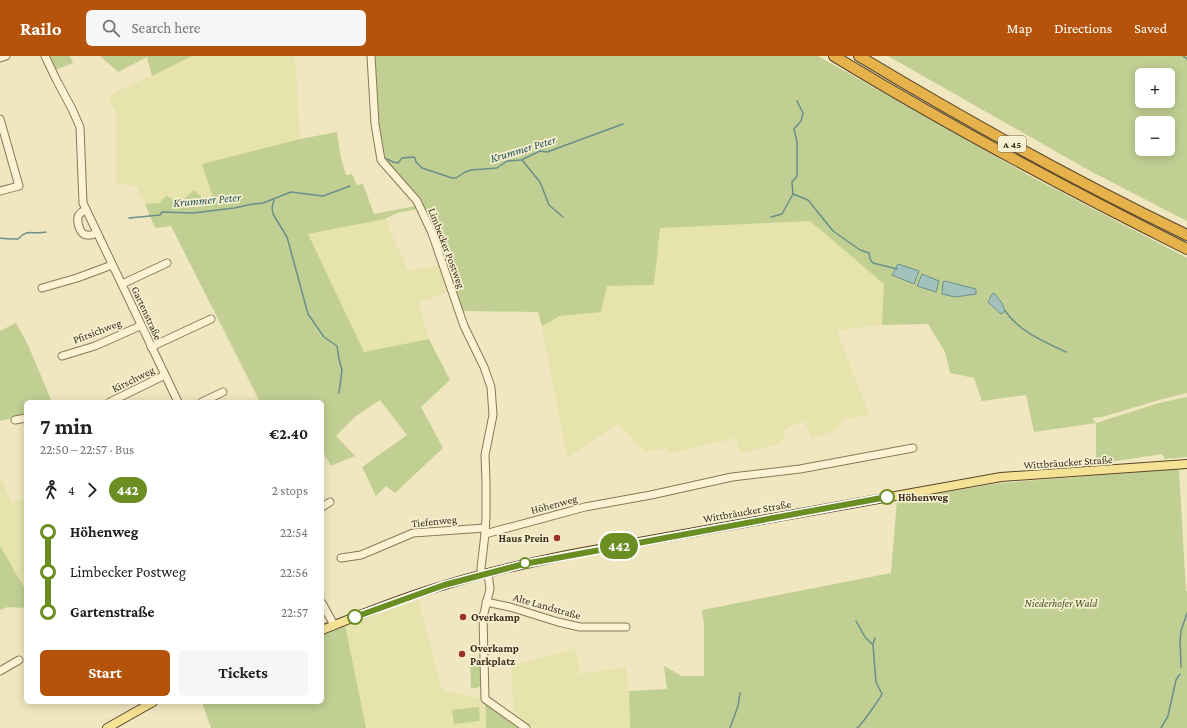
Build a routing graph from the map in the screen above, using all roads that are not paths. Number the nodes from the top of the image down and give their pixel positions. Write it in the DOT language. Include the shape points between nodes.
graph roads {
  1 [pos="6,56"];
  2 [pos="45,56"];
  3 [pos="371,56"];
  4 [pos="834,56"];
  5 [pos="859,56"];
  6 [pos="0,58"];
  7 [pos="0,119"];
  8 [pos="8,146"];
  9 [pos="0,148"];
  10 [pos="0,191"];
  11 [pos="85,210"];
  12 [pos="97,233"];
  13 [pos="1187,235"];
  14 [pos="1187,249"];
  15 [pos="167,263"];
  16 [pos="112,265"];
  17 [pos="122,284"];
  18 [pos="42,288"];
  19 [pos="211,319"];
  20 [pos="140,326"];
  21 [pos="151,347"];
  22 [pos="62,356"];
  23 [pos="165,375"];
  24 [pos="223,392"];
  25 [pos="114,400"];
  26 [pos="177,400"];
  27 [pos="206,400"];
  28 [pos="24,418"];
  29 [pos="15,420"];
  30 [pos="913,448"];
  31 [pos="1187,464"];
  32 [pos="330,502"];
  33 [pos="324,506"];
  34 [pos="485,531"];
  35 [pos="341,558"];
  36 [pos="485,573"];
  37 [pos="486,602"];
  38 [pos="324,607"];
  39 [pos="334,625"];
  40 [pos="626,627"];
  41 [pos="324,629"];
  42 [pos="19,660"];
  43 [pos="0,671"];
  44 [pos="150,704"];
  45 [pos="107,728"];
  46 [pos="526,728"];
  1 -- 6 [label="street"];
  2 -- 11 [label="street, Gartenstraße" via="80,127 82,196"];
  3 -- 34 [label="street, Limbecker Postweg" via="380,160 417,202 432,233 464,326 491,387 493,415 484,463"];
  4 -- 14 [label="highway, A 45" via="1003,154"];
  5 -- 13 [label="highway, A 45" via="1028,153"];
  7 -- 8 [label="street"];
  8 -- 9 [label="street"];
  8 -- 10 [label="street" via="19,186"];
  11 -- 12 [label="street, Gartenstraße"];
  11 -- 12 [label="street, Gartenstraße" via="78,217 80,230 87,235"];
  12 -- 16 [label="street, Gartenstraße"];
  15 -- 17 [label="street"];
  16 -- 17 [label="street, Gartenstraße"];
  16 -- 18 [label="street"];
  17 -- 20 [label="street, Gartenstraße"];
  19 -- 21 [label="street"];
  20 -- 21 [label="street, Gartenstraße"];
  20 -- 22 [label="street, Pfirsichweg" via="95,346"];
  21 -- 23 [label="street, Gartenstraße"];
  23 -- 25 [label="street, Kirschweg"];
  23 -- 26 [label="street, Gartenstraße"];
  24 -- 27 [label="street"];
  28 -- 29 [label="street"];
  30 -- 34 [label="street, Höhenweg" via="800,469 732,478 585,507"];
  31 -- 36 [label="main road, Wittbräucker Straße" via="1001,477 572,554"];
  32 -- 33 [label="street"];
  34 -- 35 [label="street, Tiefenweg" via="413,533 361,555"];
  34 -- 36 [label="street, Limbecker Postweg" via="480,568"];
  36 -- 37 [label="street, Limbecker Postweg" via="490,589"];
  36 -- 39 [label="main road, Wittbräucker Straße" via="429,590"];
  37 -- 40 [label="street, Alte Landstraße" via="580,628"];
  37 -- 46 [label="street, Limbecker Postweg" via="483,622 484,699"];
  38 -- 39 [label="street"];
  39 -- 41 [label="main road, Wittbräucker Straße"];
  42 -- 43 [label="street"];
  44 -- 45 [label="main road"];
}
